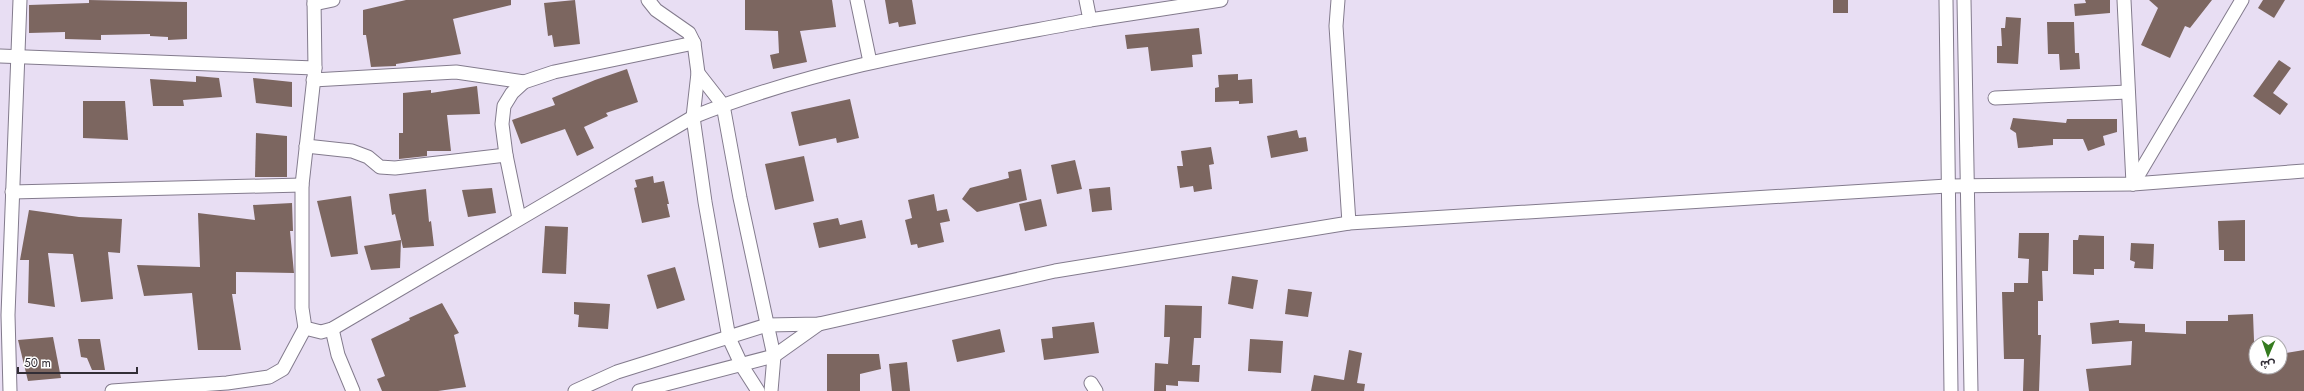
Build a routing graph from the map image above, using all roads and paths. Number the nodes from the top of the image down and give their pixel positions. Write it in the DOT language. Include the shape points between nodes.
graph roads {
  1 [pos="20,0"];
  2 [pos="333,0"];
  3 [pos="648,0"];
  4 [pos="857,0"];
  5 [pos="1086,0"];
  6 [pos="1221,0"];
  7 [pos="1338,0"];
  8 [pos="1946,0"];
  9 [pos="1964,0"];
  10 [pos="2124,0"];
  11 [pos="2242,0"];
  12 [pos="314,2"];
  13 [pos="1090,20"];
  14 [pos="694,43"];
  15 [pos="0,56"];
  16 [pos="17,57"];
  17 [pos="870,62"];
  18 [pos="314,74"];
  19 [pos="698,74"];
  20 [pos="524,82"];
  21 [pos="2128,92"];
  22 [pos="1995,98"];
  23 [pos="723,105"];
  24 [pos="692,117"];
  25 [pos="306,146"];
  26 [pos="506,155"];
  27 [pos="2304,171"];
  28 [pos="302,184"];
  29 [pos="2133,184"];
  30 [pos="1947,186"];
  31 [pos="1967,186"];
  32 [pos="12,192"];
  33 [pos="519,218"];
  34 [pos="1349,223"];
  35 [pos="819,324"];
  36 [pos="768,325"];
  37 [pos="306,328"];
  38 [pos="332,329"];
  39 [pos="729,338"];
  40 [pos="774,356"];
  41 [pos="742,366"];
  42 [pos="10,391"];
  43 [pos="112,391"];
  44 [pos="353,391"];
  45 [pos="575,391"];
  46 [pos="639,391"];
  47 [pos="758,391"];
  48 [pos="771,391"];
  49 [pos="1951,391"];
  50 [pos="1971,391"];
  1 -- 16 [label="street"];
  2 -- 12 [label="street"];
  3 -- 14 [label="street" via="656,10 688,33"];
  4 -- 17 [label="street"];
  5 -- 13 [label="street"];
  6 -- 13 [label="street"];
  7 -- 34 [label="street" via="1336,26"];
  8 -- 30 [label="street"];
  9 -- 31 [label="street"];
  10 -- 21 [label="street"];
  11 -- 29 [label="street"];
  12 -- 18 [label="street"];
  13 -- 17 [label="street"];
  14 -- 19 [label="street"];
  14 -- 20 [label="street" via="554,72"];
  15 -- 16 [label="street"];
  16 -- 18 [label="street"];
  16 -- 32 [label="street"];
  17 -- 23 [label="street"];
  18 -- 20 [label="street" via="456,72"];
  18 -- 25 [label="street"];
  19 -- 23 [label="street"];
  19 -- 24 [label="street"];
  20 -- 26 [label="street" via="512,93 504,106 502,124"];
  21 -- 22 [label="street"];
  21 -- 29 [label="street"];
  23 -- 24 [label="street"];
  23 -- 36 [label="street"];
  24 -- 33 [label="street"];
  24 -- 39 [label="street"];
  25 -- 26 [label="street" via="352,151 368,157 380,167 395,168"];
  25 -- 28 [label="street"];
  26 -- 33 [label="street"];
  27 -- 29 [label="street"];
  28 -- 32 [label="street"];
  28 -- 37 [label="street" via="302,308"];
  29 -- 31 [label="street"];
  30 -- 31 [label="street"];
  30 -- 34 [label="street"];
  30 -- 49 [label="street"];
  31 -- 50 [label="street"];
  32 -- 42 [label="street" via="8,314"];
  33 -- 38 [label="street"];
  34 -- 35 [label="street" via="1055,271"];
  35 -- 36 [label="street"];
  35 -- 40 [label="street"];
  36 -- 39 [label="street"];
  36 -- 40 [label="street"];
  37 -- 38 [label="street" via="321,332"];
  37 -- 43 [label="street" via="283,369 269,377 227,383"];
  38 -- 44 [label="street" via="338,355"];
  39 -- 41 [label="street"];
  39 -- 45 [label="street" via="617,372"];
  40 -- 41 [label="street"];
  40 -- 48 [label="street"];
  41 -- 46 [label="street"];
  41 -- 47 [label="street"];
}
